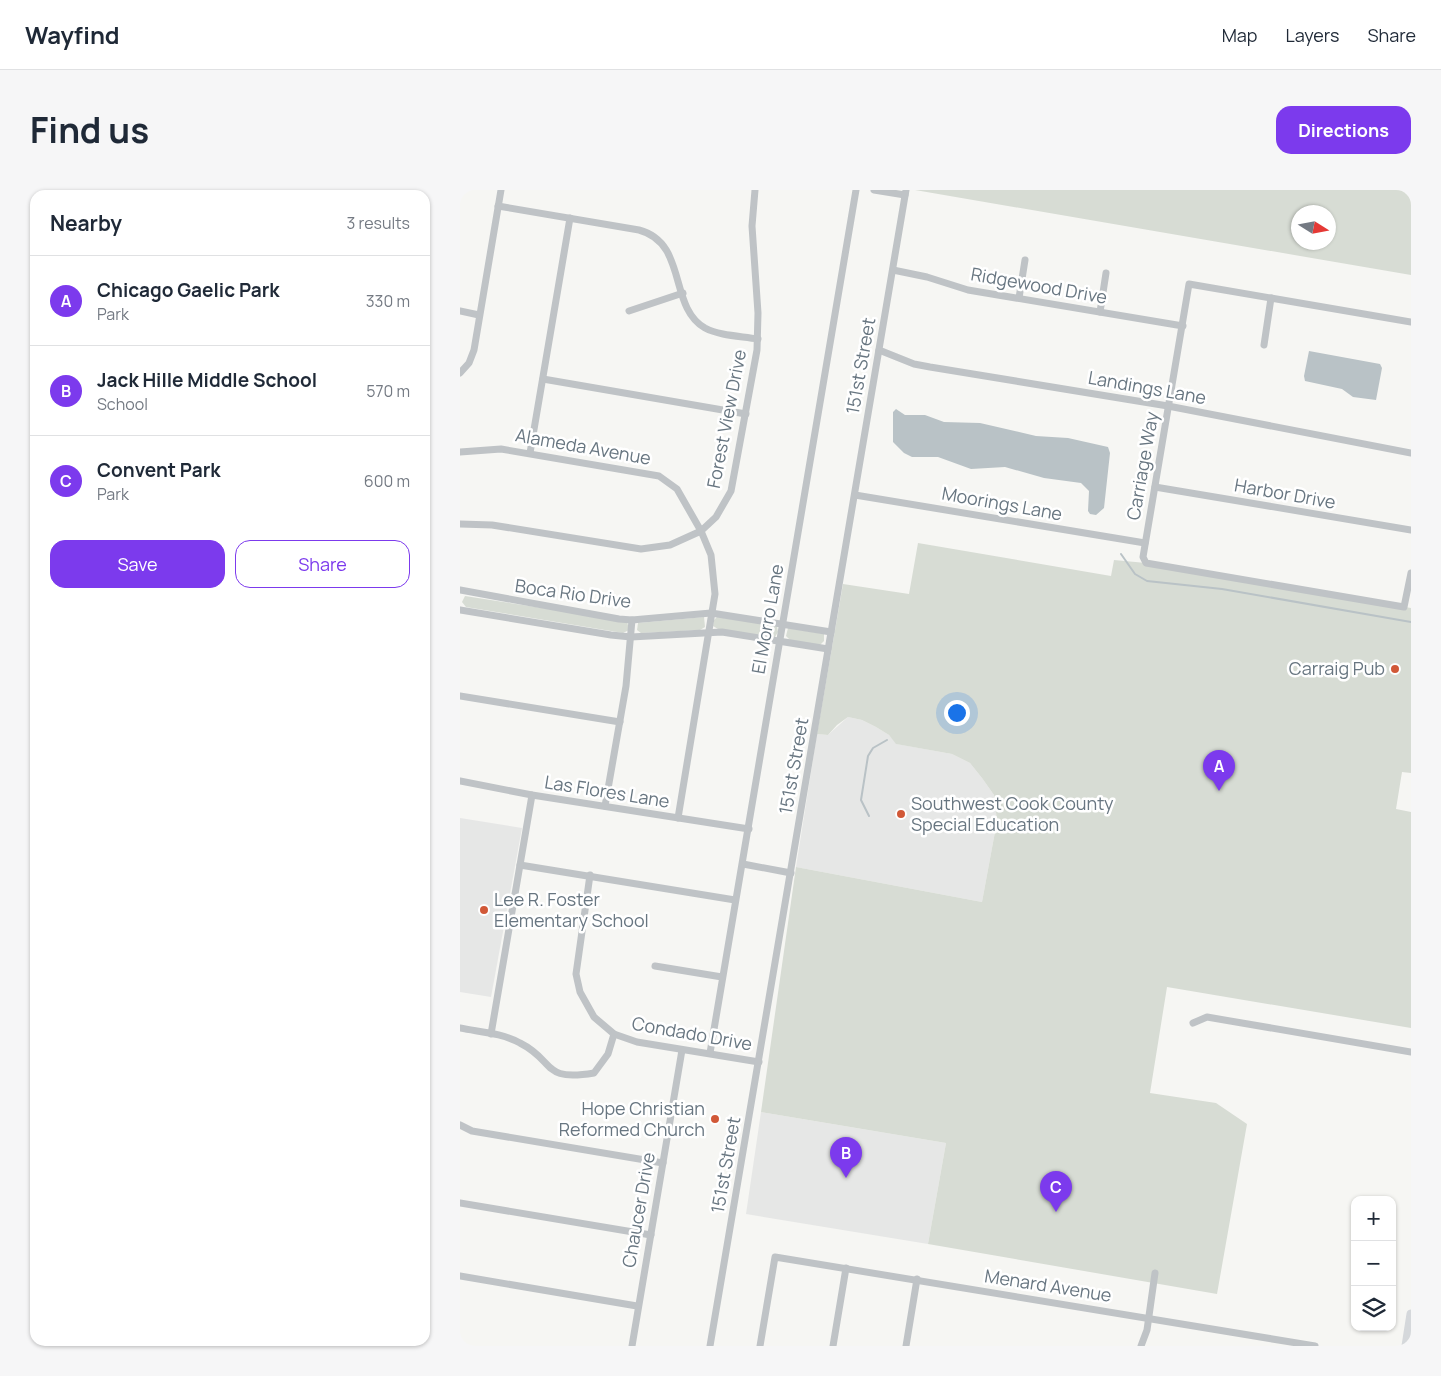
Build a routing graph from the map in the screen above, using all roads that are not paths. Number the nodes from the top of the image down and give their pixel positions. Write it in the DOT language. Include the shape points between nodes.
graph roads {
  1 [pos="501,190"];
  2 [pos="755,190"];
  3 [pos="856,190"];
  4 [pos="874,190"];
  5 [pos="906,193"];
  6 [pos="498,206"];
  7 [pos="570,218"];
  8 [pos="1024,260"];
  9 [pos="892,270"];
  10 [pos="1106,273"];
  11 [pos="683,294"];
  12 [pos="1020,298"];
  13 [pos="1271,298"];
  14 [pos="460,311"];
  15 [pos="629,311"];
  16 [pos="1100,312"];
  17 [pos="479,315"];
  18 [pos="1411,322"];
  19 [pos="1183,326"];
  20 [pos="758,339"];
  21 [pos="1264,345"];
  22 [pos="879,350"];
  23 [pos="460,372"];
  24 [pos="543,379"];
  25 [pos="1168,406"];
  26 [pos="746,414"];
  27 [pos="460,452"];
  28 [pos="530,453"];
  29 [pos="1411,453"];
  30 [pos="1155,487"];
  31 [pos="855,494"];
  32 [pos="460,524"];
  33 [pos="1411,530"];
  34 [pos="701,532"];
  35 [pos="1145,543"];
  36 [pos="1411,573"];
  37 [pos="461,593"];
  38 [pos="460,610"];
  39 [pos="711,613"];
  40 [pos="632,620"];
  41 [pos="783,624"];
  42 [pos="708,632"];
  43 [pos="831,632"];
  44 [pos="631,637"];
  45 [pos="778,641"];
  46 [pos="828,649"];
  47 [pos="460,696"];
  48 [pos="620,722"];
  49 [pos="460,781"];
  50 [pos="532,795"];
  51 [pos="605,806"];
  52 [pos="678,818"];
  53 [pos="749,829"];
  54 [pos="743,864"];
  55 [pos="520,865"];
  56 [pos="791,872"];
  57 [pos="590,875"];
  58 [pos="735,900"];
  59 [pos="655,966"];
  60 [pos="722,977"];
  61 [pos="1193,1023"];
  62 [pos="460,1028"];
  63 [pos="490,1034"];
  64 [pos="614,1034"];
  65 [pos="682,1050"];
  66 [pos="1411,1052"];
  67 [pos="710,1054"];
  68 [pos="758,1062"];
  69 [pos="460,1125"];
  70 [pos="663,1163"];
  71 [pos="460,1203"];
  72 [pos="651,1235"];
  73 [pos="846,1268"];
  74 [pos="1155,1273"];
  75 [pos="460,1276"];
  76 [pos="917,1280"];
  77 [pos="638,1306"];
  78 [pos="1411,1314"];
  79 [pos="1149,1318"];
  80 [pos="632,1346"];
  81 [pos="710,1346"];
  82 [pos="760,1346"];
  83 [pos="833,1346"];
  84 [pos="906,1346"];
  85 [pos="1141,1346"];
  86 [pos="1315,1346"];
  87 [pos="1406,1346"];
  1 -- 6 [label="street"];
  2 -- 20 [label="street, Forest View Drive" via="752,226"];
  3 -- 41 [label="street, El Morro Lane"];
  4 -- 5 [label="street"];
  5 -- 9 [label="street, 151st Street"];
  6 -- 7 [label="street"];
  6 -- 17 [label="street"];
  7 -- 11 [label="street" via="652,234 667,249"];
  7 -- 24 [label="street"];
  8 -- 12 [label="street"];
  9 -- 12 [label="street, Ridgewood Drive" via="968,290"];
  9 -- 22 [label="street, 151st Street"];
  10 -- 16 [label="street"];
  11 -- 15 [label="street"];
  11 -- 20 [label="street" via="691,313 706,328"];
  12 -- 16 [label="street, Ridgewood Drive"];
  13 -- 18 [label="street"];
  13 -- 19 [label="street, Carriage Way" via="1189,284"];
  13 -- 21 [label="street"];
  14 -- 17 [label="street"];
  16 -- 19 [label="street, Ridgewood Drive"];
  17 -- 23 [label="street" via="474,350 469,363"];
  19 -- 25 [label="street, Carriage Way"];
  20 -- 26 [label="street, Forest View Drive"];
  22 -- 25 [label="street, Landings Lane" via="914,364"];
  22 -- 31 [label="street, 151st Street"];
  24 -- 26 [label="street"];
  24 -- 28 [label="street"];
  25 -- 29 [label="street, Landings Lane"];
  25 -- 30 [label="street, Carriage Way"];
  26 -- 34 [label="street, Forest View Drive" via="731,491 716,517"];
  27 -- 28 [label="street, Alameda Avenue" via="493,449"];
  28 -- 34 [label="street, Alameda Avenue" via="659,476 677,489"];
  30 -- 33 [label="street, Harbor Drive"];
  30 -- 35 [label="street, Carriage Way"];
  31 -- 35 [label="street, Moorings Lane"];
  31 -- 43 [label="street, 151st Street"];
  32 -- 34 [label="street" via="492,525 641,549 670,545"];
  34 -- 39 [label="street" via="708,544 715,577"];
  35 -- 36 [label="street, Carriage Way" via="1146,563 1404,607"];
  37 -- 40 [label="street, Boca Rio Drive"];
  38 -- 44 [label="street, Boca Rio Drive"];
  39 -- 40 [label="street, Boca Rio Drive"];
  39 -- 41 [label="street, Boca Rio Drive"];
  39 -- 42 [label="street"];
  40 -- 44 [label="street"];
  41 -- 43 [label="street, Boca Rio Drive"];
  41 -- 45 [label="street, El Morro Lane"];
  42 -- 44 [label="street, Boca Rio Drive"];
  42 -- 45 [label="street, Boca Rio Drive"];
  42 -- 52 [label="street"];
  43 -- 46 [label="street, 151st Street"];
  44 -- 48 [label="street"];
  45 -- 46 [label="street, Boca Rio Drive"];
  45 -- 53 [label="street, El Morro Lane"];
  46 -- 56 [label="street, 151st Street"];
  47 -- 48 [label="street"];
  48 -- 51 [label="street"];
  49 -- 50 [label="street, Las Flores Lane"];
  50 -- 51 [label="street, Las Flores Lane"];
  50 -- 55 [label="street"];
  51 -- 52 [label="street, Las Flores Lane"];
  52 -- 53 [label="street, Las Flores Lane"];
  53 -- 54 [label="street, El Morro Lane"];
  54 -- 56 [label="street"];
  54 -- 58 [label="street, El Morro Lane"];
  55 -- 57 [label="street"];
  55 -- 63 [label="street"];
  56 -- 68 [label="street, 151st Street"];
  57 -- 58 [label="street"];
  57 -- 64 [label="street, Condado Drive" via="576,974 586,1005 594,1017"];
  58 -- 60 [label="street, El Morro Lane"];
  59 -- 60 [label="street"];
  60 -- 67 [label="street, El Morro Lane"];
  61 -- 66 [label="street" via="1207,1017"];
  62 -- 63 [label="street"];
  63 -- 64 [label="street" via="520,1043 550,1069 567,1076 594,1073 608,1054"];
  64 -- 65 [label="street, Condado Drive" via="637,1042"];
  65 -- 67 [label="street, Condado Drive"];
  65 -- 70 [label="street, Chaucer Drive"];
  67 -- 68 [label="street, Condado Drive"];
  68 -- 81 [label="street, 151st Street"];
  69 -- 70 [label="street" via="472,1132"];
  70 -- 72 [label="street, Chaucer Drive"];
  71 -- 72 [label="street"];
  72 -- 77 [label="street, Chaucer Drive"];
  73 -- 76 [label="street, Menard Avenue"];
  73 -- 82 [label="street, Menard Avenue" via="775,1257"];
  73 -- 83 [label="street"];
  74 -- 79 [label="street"];
  75 -- 77 [label="street"];
  76 -- 79 [label="street, Menard Avenue"];
  76 -- 84 [label="street"];
  77 -- 80 [label="street, Chaucer Drive"];
  78 -- 87 [label="main road"];
  79 -- 85 [label="street"];
  79 -- 86 [label="street, Menard Avenue"];
}
